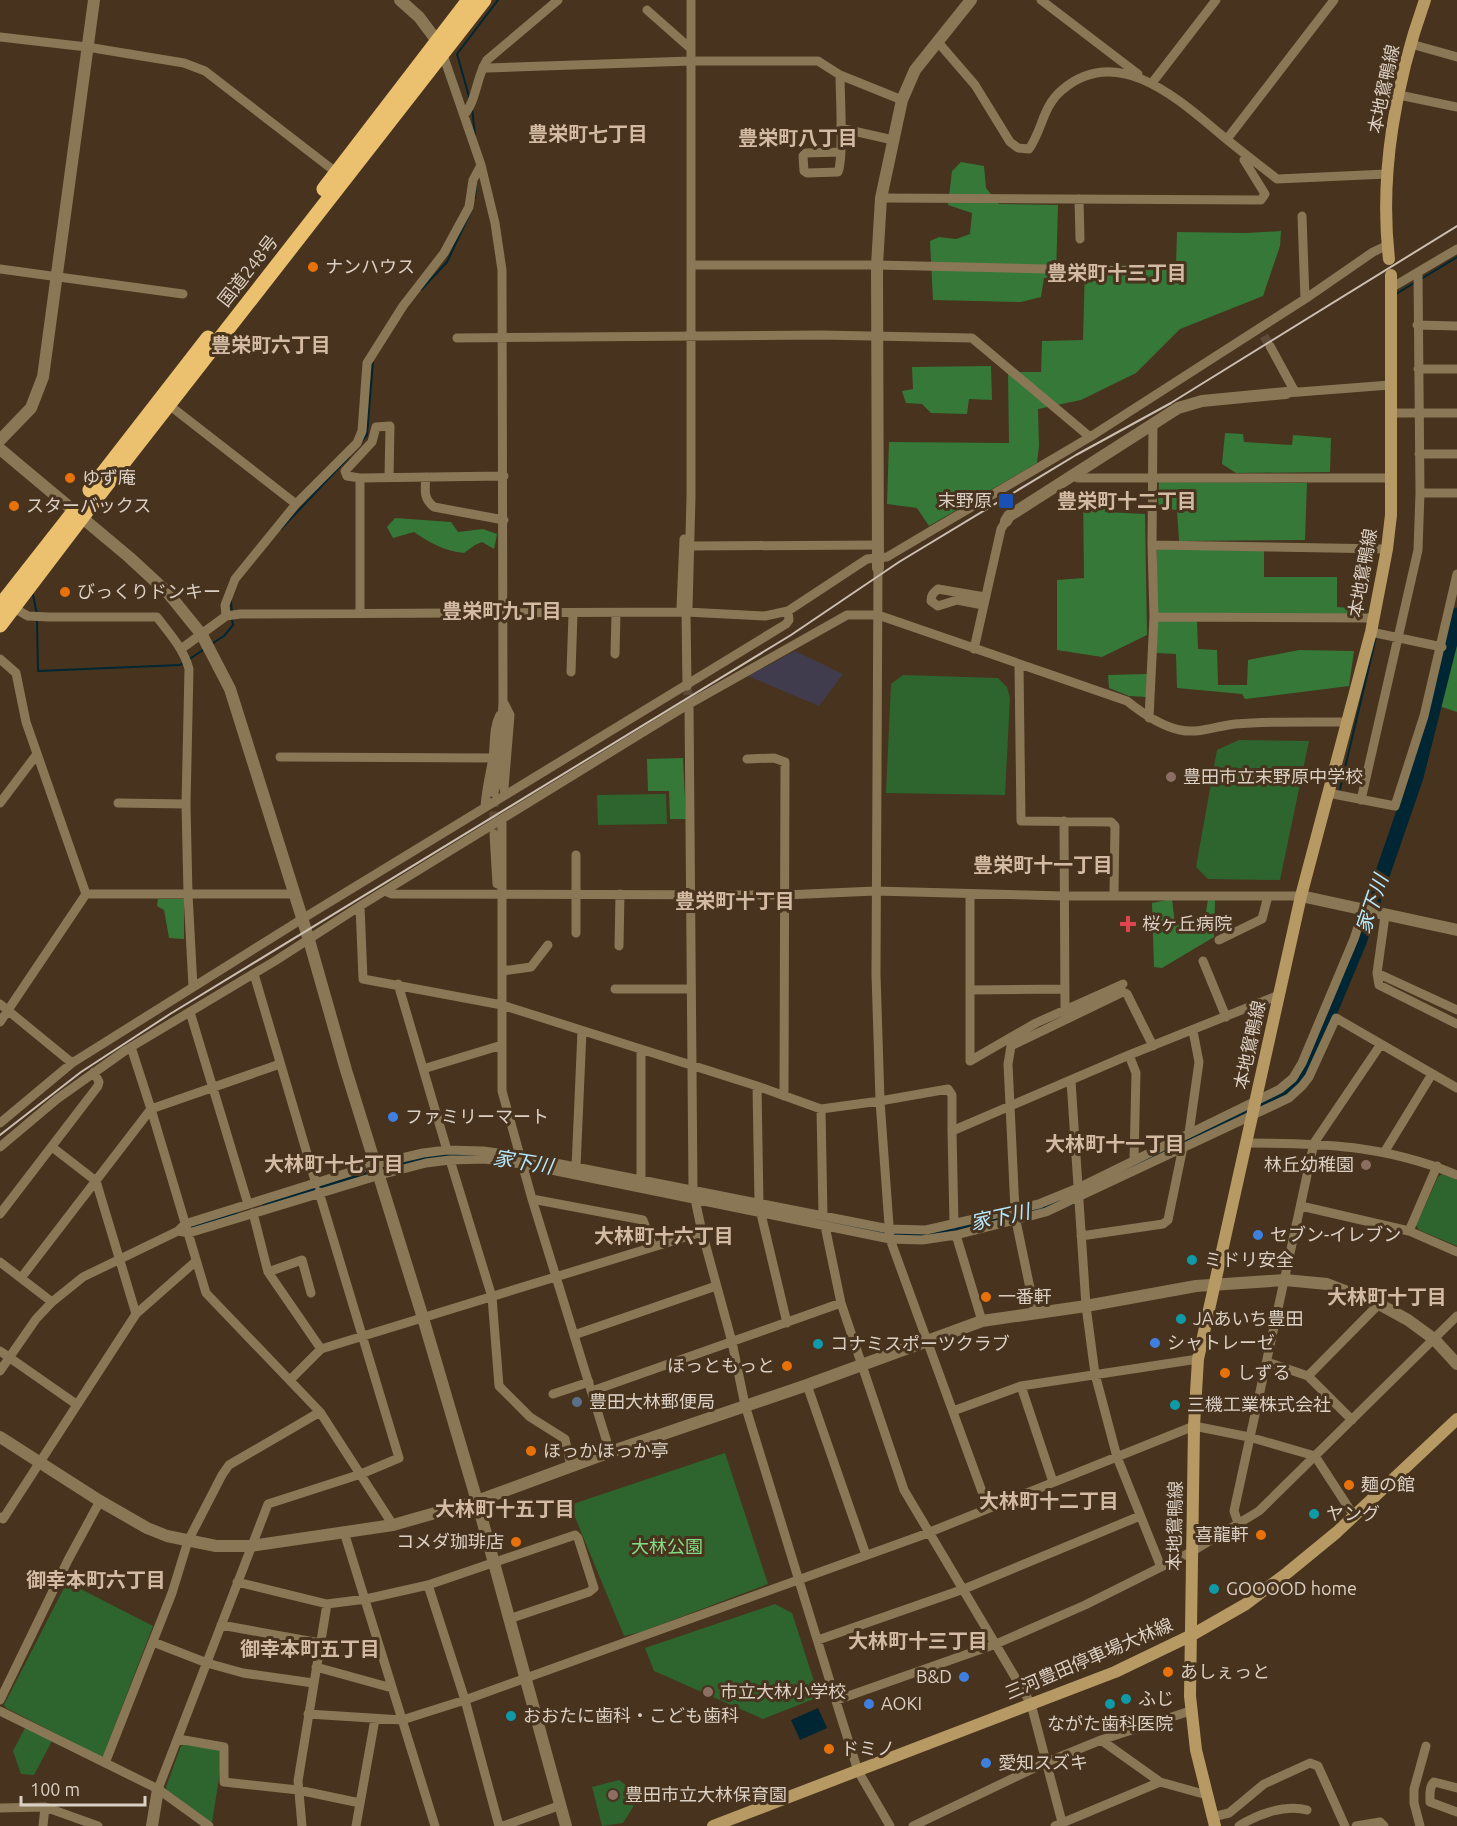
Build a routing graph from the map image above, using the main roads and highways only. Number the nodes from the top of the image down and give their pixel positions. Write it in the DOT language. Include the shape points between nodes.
graph roads {
  1 [pos="469,0"];
  2 [pos="484,0"];
  3 [pos="1425,0"];
  4 [pos="441,48"];
  5 [pos="1389,260"];
  6 [pos="1391,275"];
  7 [pos="78,514"];
  8 [pos="6,607"];
  9 [pos="0,625"];
  10 [pos="1457,1419"];
  11 [pos="1192,1635"];
  12 [pos="1212,1814"];
  13 [pos="718,1825"];
  1 -- 4 [label="highway, 国道248号"];
  2 -- 4 [label="highway, 国道248号"];
  3 -- 5 [label="main road, 本地鴛鴨線" via="1399,95 1387,174"];
  4 -- 7 [label="highway, 国道248号" via="169,405"];
  4 -- 7 [label="highway, 国道248号" via="337,173 128,439"];
  6 -- 11 [label="main road, 本地鴛鴨線" via="1391,515 1387,549 1371,632 1301,896 1198,1359"];
  7 -- 8 [label="highway, 国道248号" via="45,567"];
  8 -- 9 [label="highway, 国道248号"];
  10 -- 11 [label="main road, 三河豊田停車場大林線" via="1287,1573 1246,1604"];
  11 -- 12 [label="main road, 本地鴛鴨線" via="1190,1711"];
  11 -- 13 [label="main road, 三河豊田停車場大林線" via="1115,1672"];
}
